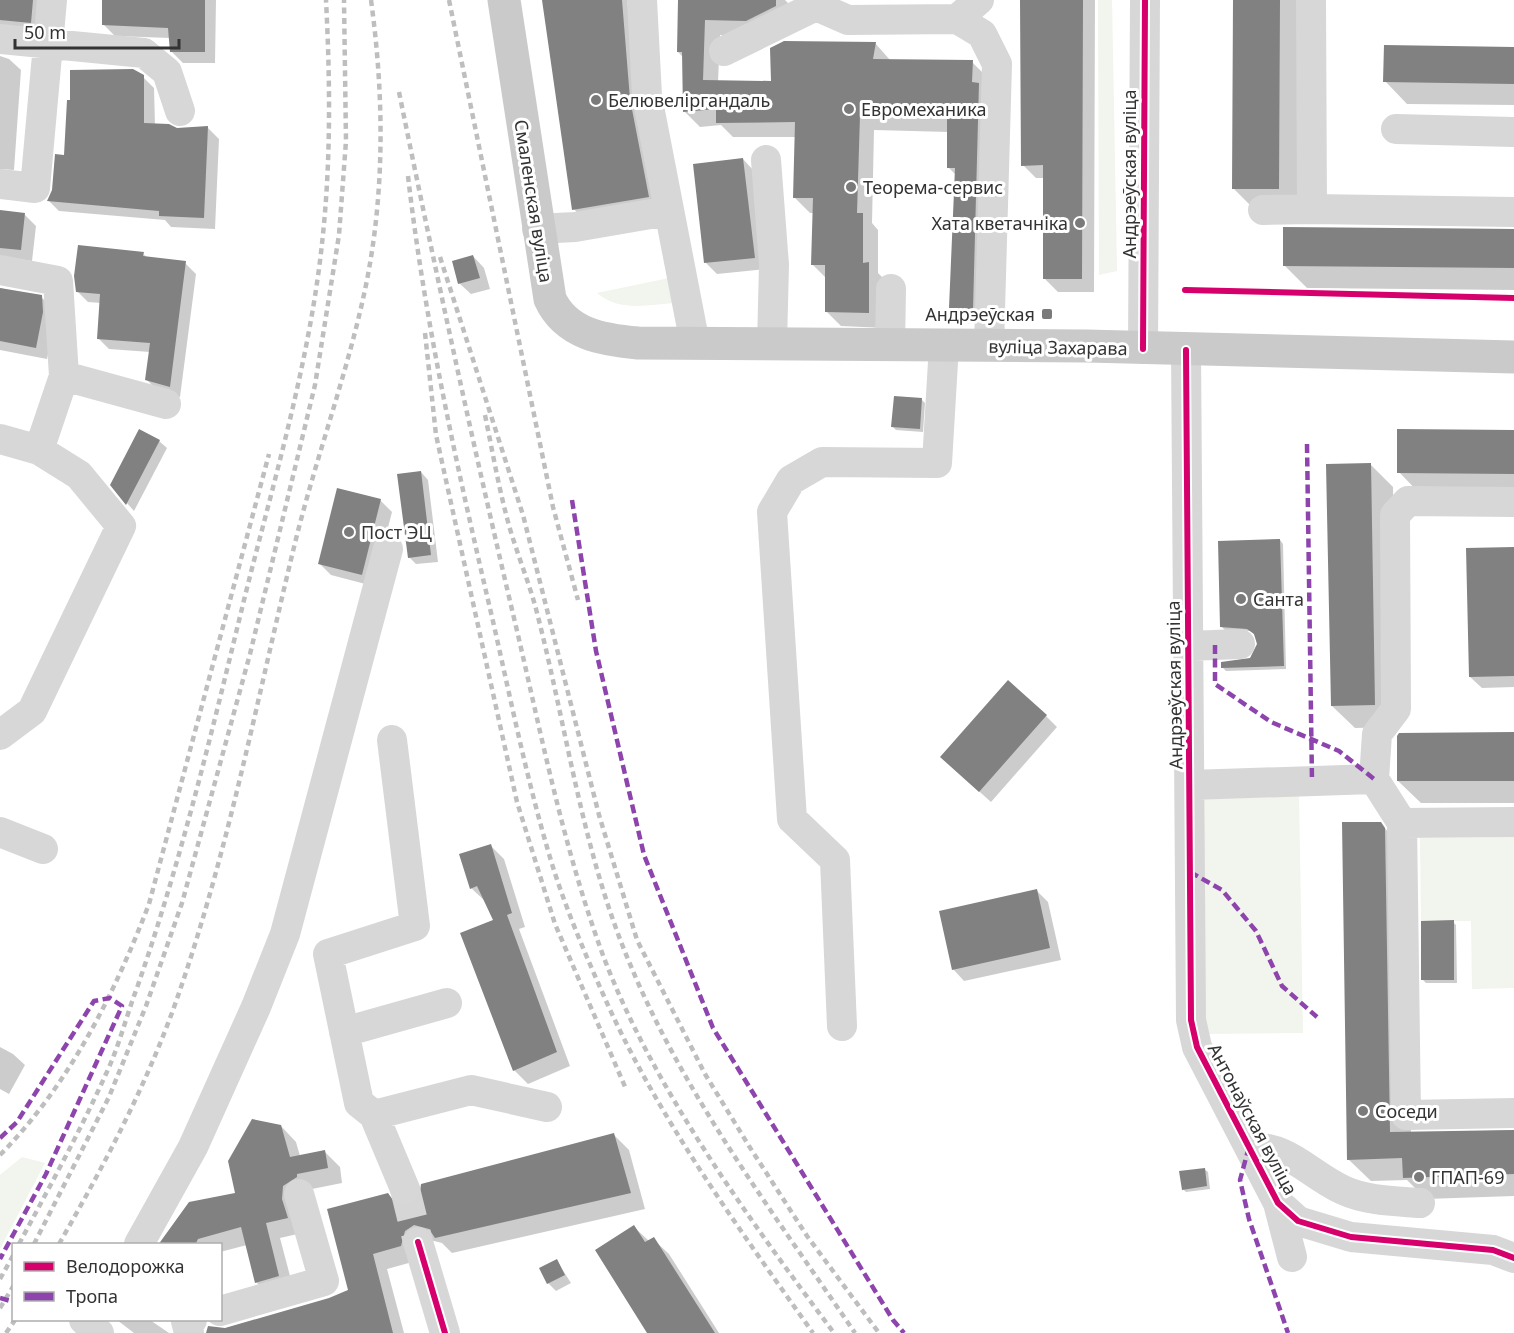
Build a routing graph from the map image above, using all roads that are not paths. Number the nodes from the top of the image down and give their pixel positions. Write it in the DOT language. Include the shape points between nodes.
graph roads {
  1 [pos="52,0"];
  2 [pos="504,0"];
  3 [pos="642,0"];
  4 [pos="1145,0"];
  5 [pos="1311,0"];
  6 [pos="816,3"];
  7 [pos="968,10"];
  8 [pos="0,39"];
  9 [pos="48,44"];
  10 [pos="724,51"];
  11 [pos="180,111"];
  12 [pos="1396,129"];
  13 [pos="1514,132"];
  14 [pos="766,160"];
  15 [pos="0,184"];
  16 [pos="1312,209"];
  17 [pos="1263,210"];
  18 [pos="668,211"];
  19 [pos="1514,212"];
  20 [pos="537,229"];
  21 [pos="0,270"];
  22 [pos="891,289"];
  23 [pos="638,343"];
  24 [pos="695,344"];
  25 [pos="772,344"];
  26 [pos="890,345"];
  27 [pos="944,345"];
  28 [pos="989,346"];
  29 [pos="1143,349"];
  30 [pos="1186,350"];
  31 [pos="1514,357"];
  32 [pos="64,376"];
  33 [pos="166,404"];
  34 [pos="0,440"];
  35 [pos="39,450"];
  36 [pos="1514,502"];
  37 [pos="388,549"];
  38 [pos="1240,645"];
  39 [pos="1188,646"];
  40 [pos="0,735"];
  41 [pos="392,740"];
  42 [pos="1374,779"];
  43 [pos="1190,785"];
  44 [pos="1514,822"];
  45 [pos="1401,823"];
  46 [pos="0,832"];
  47 [pos="43,849"];
  48 [pos="447,1003"];
  49 [pos="1191,1020"];
  50 [pos="842,1026"];
  51 [pos="344,1032"];
  52 [pos="547,1107"];
  53 [pos="1514,1113"];
  54 [pos="374,1115"];
  55 [pos="1249,1146"];
  56 [pos="405,1189"];
  57 [pos="299,1194"];
  58 [pos="1278,1203"];
  59 [pos="1420,1203"];
  60 [pos="418,1242"];
  61 [pos="140,1243"];
  62 [pos="1292,1257"];
  63 [pos="1514,1258"];
  64 [pos="222,1310"];
  65 [pos="445,1333"];
  1 -- 9 [label="street"];
  2 -- 20 [label="main road, Смаленская вуліца"];
  3 -- 18 [label="street" via="647,96"];
  4 -- 29 [label="street, Андрэеўская вуліца"];
  5 -- 16 [label="street"];
  6 -- 7 [label="street" via="848,20"];
  6 -- 10 [label="street"];
  7 -- 28 [label="street" via="997,64"];
  8 -- 9 [label="street"];
  9 -- 11 [label="street" via="144,53 167,72"];
  9 -- 15 [label="street" via="35,188"];
  12 -- 13 [label="street"];
  14 -- 25 [label="street" via="774,265"];
  16 -- 17 [label="street"];
  16 -- 19 [label="street"];
  18 -- 20 [label="street" via="575,227"];
  18 -- 24 [label="street"];
  20 -- 23 [label="main road, Смаленская вуліца" via="544,279 556,312 594,337"];
  21 -- 32 [label="street" via="58,281"];
  22 -- 26 [label="street"];
  23 -- 24 [label="main road, вуліца Захарава"];
  24 -- 25 [label="main road, вуліца Захарава"];
  25 -- 26 [label="main road, вуліца Захарава"];
  26 -- 27 [label="main road, вуліца Захарава"];
  27 -- 28 [label="main road, вуліца Захарава"];
  27 -- 50 [label="street" via="937,463 822,462 791,480 772,512 792,819 835,860"];
  28 -- 29 [label="main road, вуліца Захарава"];
  29 -- 30 [label="main road, вуліца Захарава"];
  30 -- 31 [label="main road, вуліца Захарава"];
  30 -- 39 [label="street, Андрэеўская вуліца"];
  32 -- 33 [label="street"];
  32 -- 35 [label="street"];
  34 -- 35 [label="street"];
  35 -- 40 [label="street" via="79,475 121,526 32,711"];
  36 -- 42 [label="street" via="1408,501 1395,515 1396,709 1377,734"];
  37 -- 61 [label="street" via="285,934 193,1147"];
  38 -- 39 [label="street"];
  39 -- 43 [label="street, Андрэеўская вуліца"];
  41 -- 51 [label="street" via="415,926 328,954"];
  42 -- 43 [label="street"];
  42 -- 45 [label="street"];
  43 -- 49 [label="street, Андрэеўская вуліца"];
  44 -- 45 [label="street"];
  45 -- 53 [label="street" via="1406,1116"];
  46 -- 47 [label="street"];
  48 -- 51 [label="street"];
  49 -- 55 [label="street, Антонаўская вуліца" via="1197,1047"];
  51 -- 54 [label="street" via="359,1103"];
  52 -- 54 [label="street" via="471,1090"];
  54 -- 56 [label="street"];
  55 -- 58 [label="street, Антонаўская вуліца"];
  55 -- 59 [label="street" via="1269,1147 1287,1154 1341,1189 1364,1198"];
  57 -- 64 [label="street" via="324,1281"];
  58 -- 62 [label="street"];
  58 -- 63 [label="street, Антонаўская вуліца" via="1298,1221 1351,1237 1493,1250"];
  60 -- 65 [label="street"];
}
